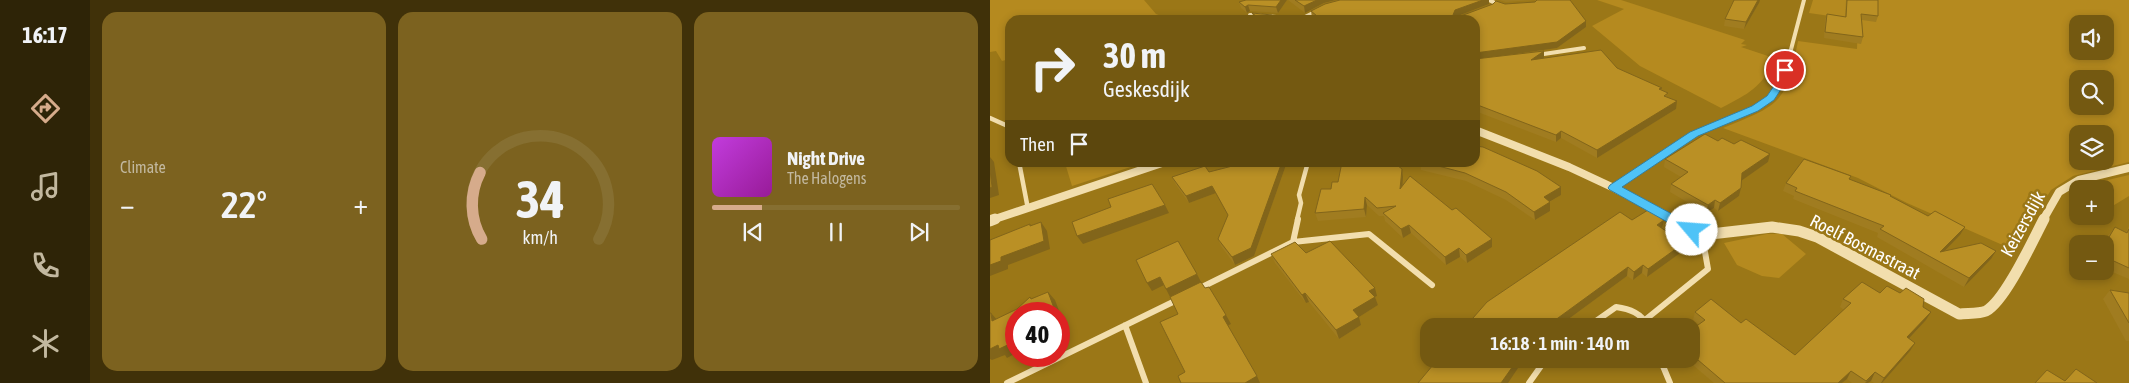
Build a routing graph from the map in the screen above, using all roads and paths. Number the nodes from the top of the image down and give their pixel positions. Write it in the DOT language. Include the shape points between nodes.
graph roads {
  1 [pos="1488,0"];
  2 [pos="1804,0"];
  3 [pos="1502,6"];
  4 [pos="1317,11"];
  5 [pos="1309,15"];
  6 [pos="1584,48"];
  7 [pos="1534,55"];
  8 [pos="990,118"];
  9 [pos="1005,125"];
  10 [pos="1480,132"];
  11 [pos="1020,167"];
  12 [pos="1150,167"];
  13 [pos="1307,167"];
  14 [pos="2129,168"];
  15 [pos="1614,188"];
  16 [pos="1028,209"];
  17 [pos="990,221"];
  18 [pos="1702,235"];
  19 [pos="1293,242"];
  20 [pos="1432,285"];
  21 [pos="1959,314"];
  22 [pos="1600,318"];
  23 [pos="1641,318"];
  24 [pos="1652,318"];
  25 [pos="1125,325"];
  26 [pos="1540,368"];
  27 [pos="1664,368"];
  28 [pos="1007,383"];
  29 [pos="1146,383"];
  30 [pos="1529,383"];
  31 [pos="1670,383"];
  1 -- 3 [label="street" via="1493,6"];
  2 -- 15 [label="street" via="1783,80 1770,98 1755,108 1694,134"];
  4 -- 5 [label="street"];
  6 -- 7 [label="street"];
  8 -- 9 [label="street"];
  10 -- 15 [label="street"];
  11 -- 16 [label="street"];
  12 -- 16 [label="street"];
  13 -- 19 [label="street" via="1299,195 1301,204"];
  14 -- 21 [label="street, Keizersdijk" via="2078,180 2059,192 2006,288 1990,308 1984,312"];
  15 -- 18 [label="street"];
  16 -- 17 [label="street"];
  18 -- 21 [label="street, Roelf Bosmastraat" via="1772,227 1817,236"];
  18 -- 24 [label="street" via="1708,269"];
  19 -- 20 [label="street" via="1369,234"];
  19 -- 25 [label="street"];
  22 -- 23 [label="street" via="1616,307 1633,310"];
  25 -- 28 [label="street"];
  25 -- 29 [label="street"];
  26 -- 30 [label="street"];
  27 -- 31 [label="street"];
}
